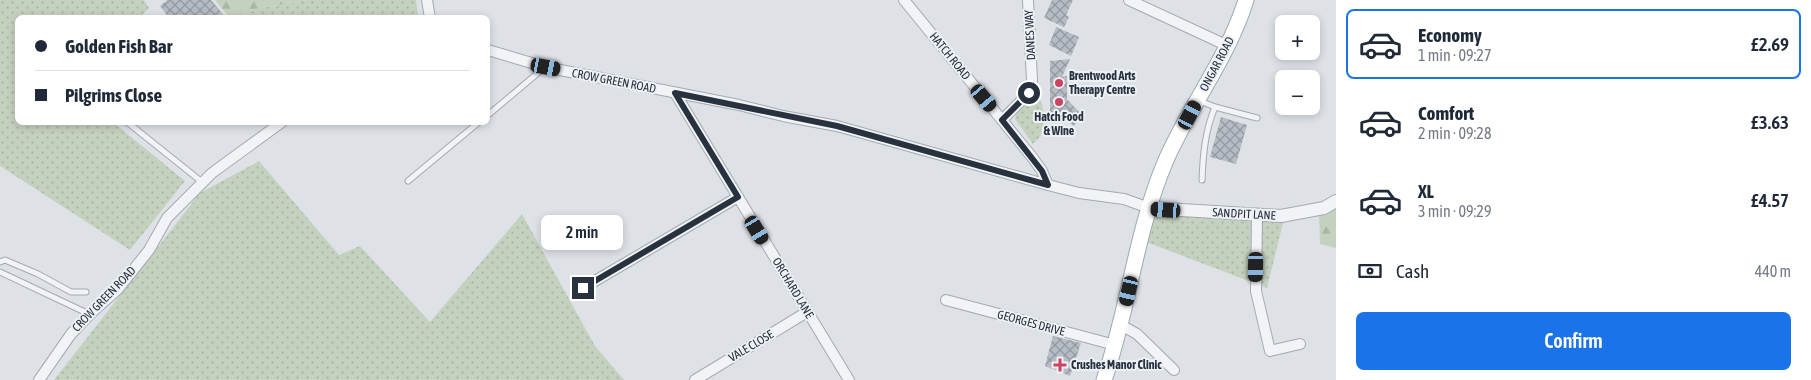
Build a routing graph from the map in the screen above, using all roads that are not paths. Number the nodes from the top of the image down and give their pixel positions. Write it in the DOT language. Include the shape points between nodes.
graph roads {
  1 [pos="427,0"];
  2 [pos="904,0"];
  3 [pos="1028,0"];
  4 [pos="1130,0"];
  5 [pos="1246,0"];
  6 [pos="430,15"];
  7 [pos="1228,46"];
  8 [pos="490,51"];
  9 [pos="546,67"];
  10 [pos="675,93"];
  11 [pos="1198,100"];
  12 [pos="1215,107"];
  13 [pos="490,113"];
  14 [pos="1257,118"];
  15 [pos="1002,120"];
  16 [pos="132,125"];
  17 [pos="278,125"];
  18 [pos="475,125"];
  19 [pos="1202,180"];
  20 [pos="408,181"];
  21 [pos="202,182"];
  22 [pos="1048,185"];
  23 [pos="738,197"];
  24 [pos="1336,200"];
  25 [pos="1149,208"];
  26 [pos="1257,215"];
  27 [pos="0,262"];
  28 [pos="0,272"];
  29 [pos="583,288"];
  30 [pos="86,292"];
  31 [pos="946,300"];
  32 [pos="807,312"];
  33 [pos="90,314"];
  34 [pos="1121,325"];
  35 [pos="1300,344"];
  36 [pos="1116,345"];
  37 [pos="1174,370"];
  38 [pos="39,380"];
  39 [pos="695,380"];
  40 [pos="849,380"];
  41 [pos="1104,380"];
  1 -- 6 [label="street"];
  2 -- 15 [label="street, HATCH ROAD"];
  3 -- 15 [label="street, DANES WAY" via="1032,80 1029,93"];
  4 -- 7 [label="street"];
  5 -- 7 [label="main road, ONGAR ROAD"];
  7 -- 11 [label="main road, ONGAR ROAD"];
  8 -- 9 [label="street, CROW GREEN ROAD"];
  9 -- 10 [label="street, CROW GREEN ROAD"];
  9 -- 13 [label="lane"];
  10 -- 22 [label="street, CROW GREEN ROAD" via="837,126"];
  10 -- 23 [label="street, ORCHARD LANE"];
  11 -- 12 [label="lane"];
  11 -- 25 [label="main road, ONGAR ROAD" via="1166,160"];
  12 -- 14 [label="lane"];
  12 -- 19 [label="lane" via="1203,154"];
  15 -- 22 [label="street, HATCH ROAD" via="1042,171"];
  16 -- 21 [label="lane"];
  17 -- 21 [label="street, CROW GREEN ROAD"];
  18 -- 20 [label="lane"];
  21 -- 33 [label="street, CROW GREEN ROAD" via="167,218 148,250 118,289"];
  22 -- 25 [label="street, CROW GREEN ROAD" via="1124,199"];
  23 -- 29 [label="street"];
  23 -- 32 [label="street, ORCHARD LANE"];
  24 -- 26 [label="street, SANDPIT LANE" via="1324,208 1310,211 1280,216"];
  25 -- 26 [label="street, SANDPIT LANE"];
  25 -- 34 [label="main road, ONGAR ROAD"];
  26 -- 35 [label="street" via="1256,291 1270,351"];
  27 -- 30 [label="lane" via="5,260 71,292"];
  28 -- 33 [label="lane"];
  31 -- 36 [label="street, GEORGES DRIVE"];
  32 -- 39 [label="street, VALE CLOSE"];
  32 -- 40 [label="street, ORCHARD LANE"];
  33 -- 38 [label="street, CROW GREEN ROAD" via="71,334"];
  34 -- 36 [label="main road, ONGAR ROAD"];
  34 -- 37 [label="street" via="1137,334"];
  36 -- 41 [label="main road, ONGAR ROAD"];
}
